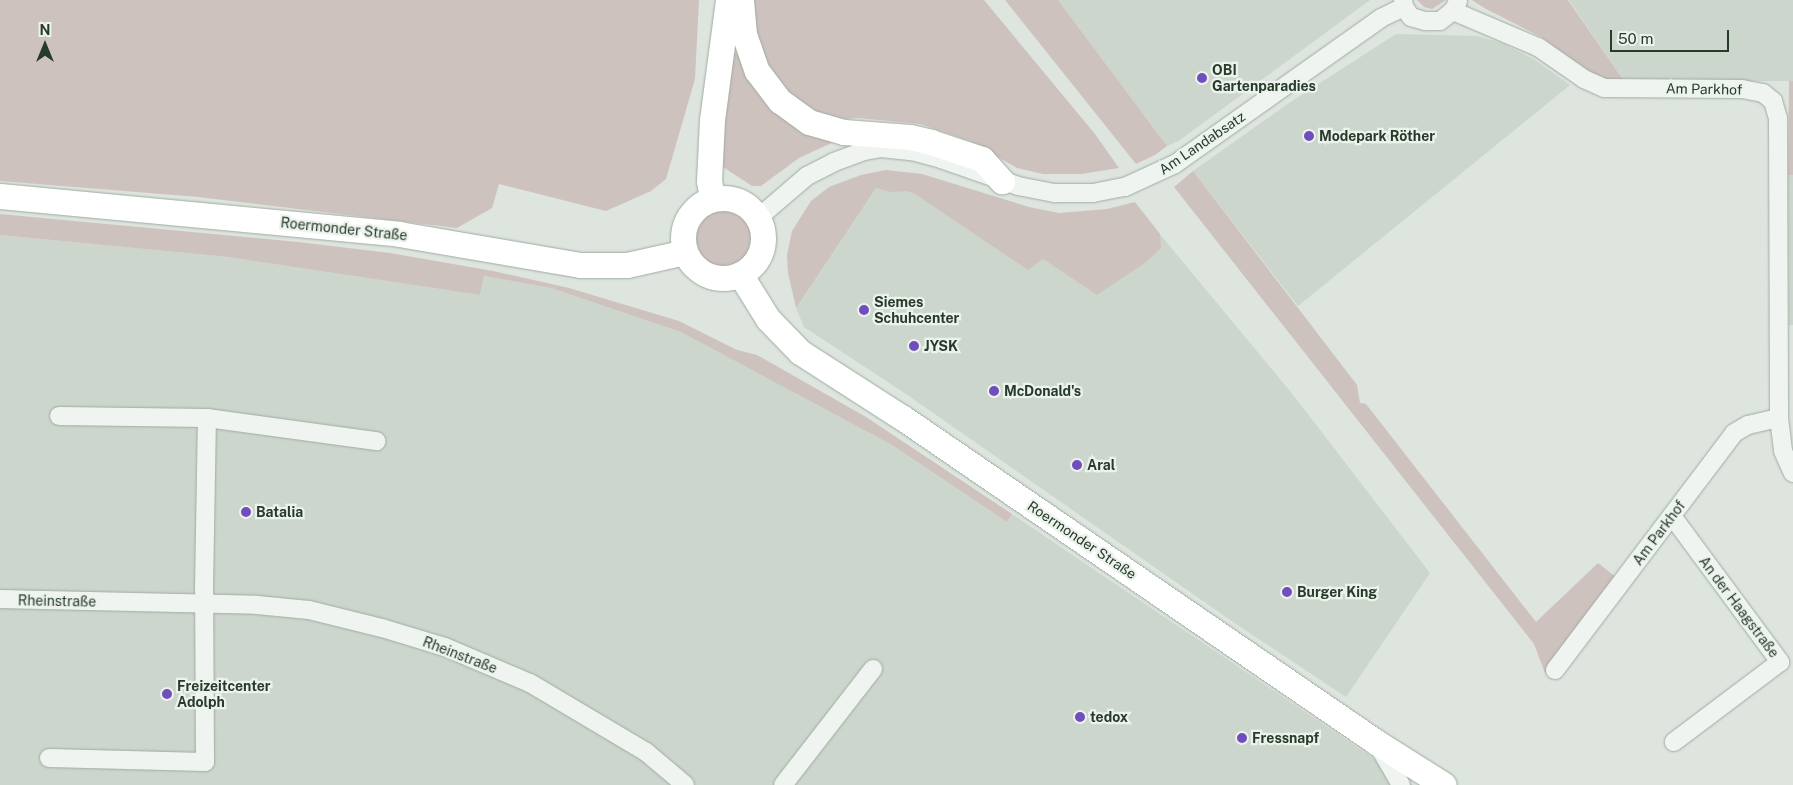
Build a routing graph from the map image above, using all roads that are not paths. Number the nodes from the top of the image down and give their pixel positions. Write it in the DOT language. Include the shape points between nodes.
graph roads {
  1 [pos="728,0"];
  2 [pos="742,0"];
  3 [pos="1403,3"];
  4 [pos="1456,5"];
  5 [pos="1002,181"];
  6 [pos="0,196"];
  7 [pos="712,199"];
  8 [pos="758,218"];
  9 [pos="685,252"];
  10 [pos="740,274"];
  11 [pos="59,416"];
  12 [pos="207,418"];
  13 [pos="1778,418"];
  14 [pos="376,441"];
  15 [pos="1793,473"];
  16 [pos="1672,516"];
  17 [pos="0,600"];
  18 [pos="205,603"];
  19 [pos="873,669"];
  20 [pos="1555,670"];
  21 [pos="1376,742"];
  22 [pos="1674,742"];
  23 [pos="49,758"];
  24 [pos="685,785"];
  25 [pos="783,785"];
  26 [pos="1401,785"];
  27 [pos="1444,785"];
  1 -- 7 [label="main road" via="712,120 709,181"];
  2 -- 5 [label="main road" via="744,34 757,71 780,101 809,122 844,132 910,137 931,142 982,159"];
  3 -- 4 [label="street, Am Landabsatz" via="1411,17 1426,21 1440,21"];
  3 -- 5 [label="street, Am Landabsatz" via="1175,164 1125,187 1093,193 1055,193"];
  4 -- 13 [label="street, Am Parkhof" via="1538,47 1584,79 1604,88 1742,89 1763,93 1773,102 1778,118"];
  5 -- 8 [label="street, Am Landabsatz" via="912,151 881,148 834,162 807,176"];
  6 -- 9 [label="main road, Roermonder Straße" via="399,234 580,265 627,264"];
  7 -- 8 [label="main road" via="738,201"];
  7 -- 9 [label="main road" via="700,205 687,220 682,239"];
  8 -- 10 [label="main road" via="762,230 759,256"];
  9 -- 10 [label="main road" via="692,264 714,277"];
  10 -- 21 [label="main road, Roermonder Straße" via="768,319 800,352 975,467"];
  11 -- 12 [label="street"];
  12 -- 14 [label="street"];
  12 -- 18 [label="street"];
  13 -- 15 [label="street, Am Parkhof" via="1783,451"];
  13 -- 16 [label="street, Am Parkhof" via="1748,425 1734,433"];
  16 -- 20 [label="street, Am Parkhof"];
  16 -- 22 [label="street, An der Haagstraße" via="1780,662"];
  17 -- 18 [label="street, Rheinstraße"];
  18 -- 23 [label="street" via="205,762"];
  18 -- 24 [label="street, Rheinstraße" via="309,610 445,646 530,683 564,702 646,752"];
  19 -- 25 [label="street"];
  21 -- 26 [label="street"];
  21 -- 27 [label="main road, Roermonder Straße"];
}
